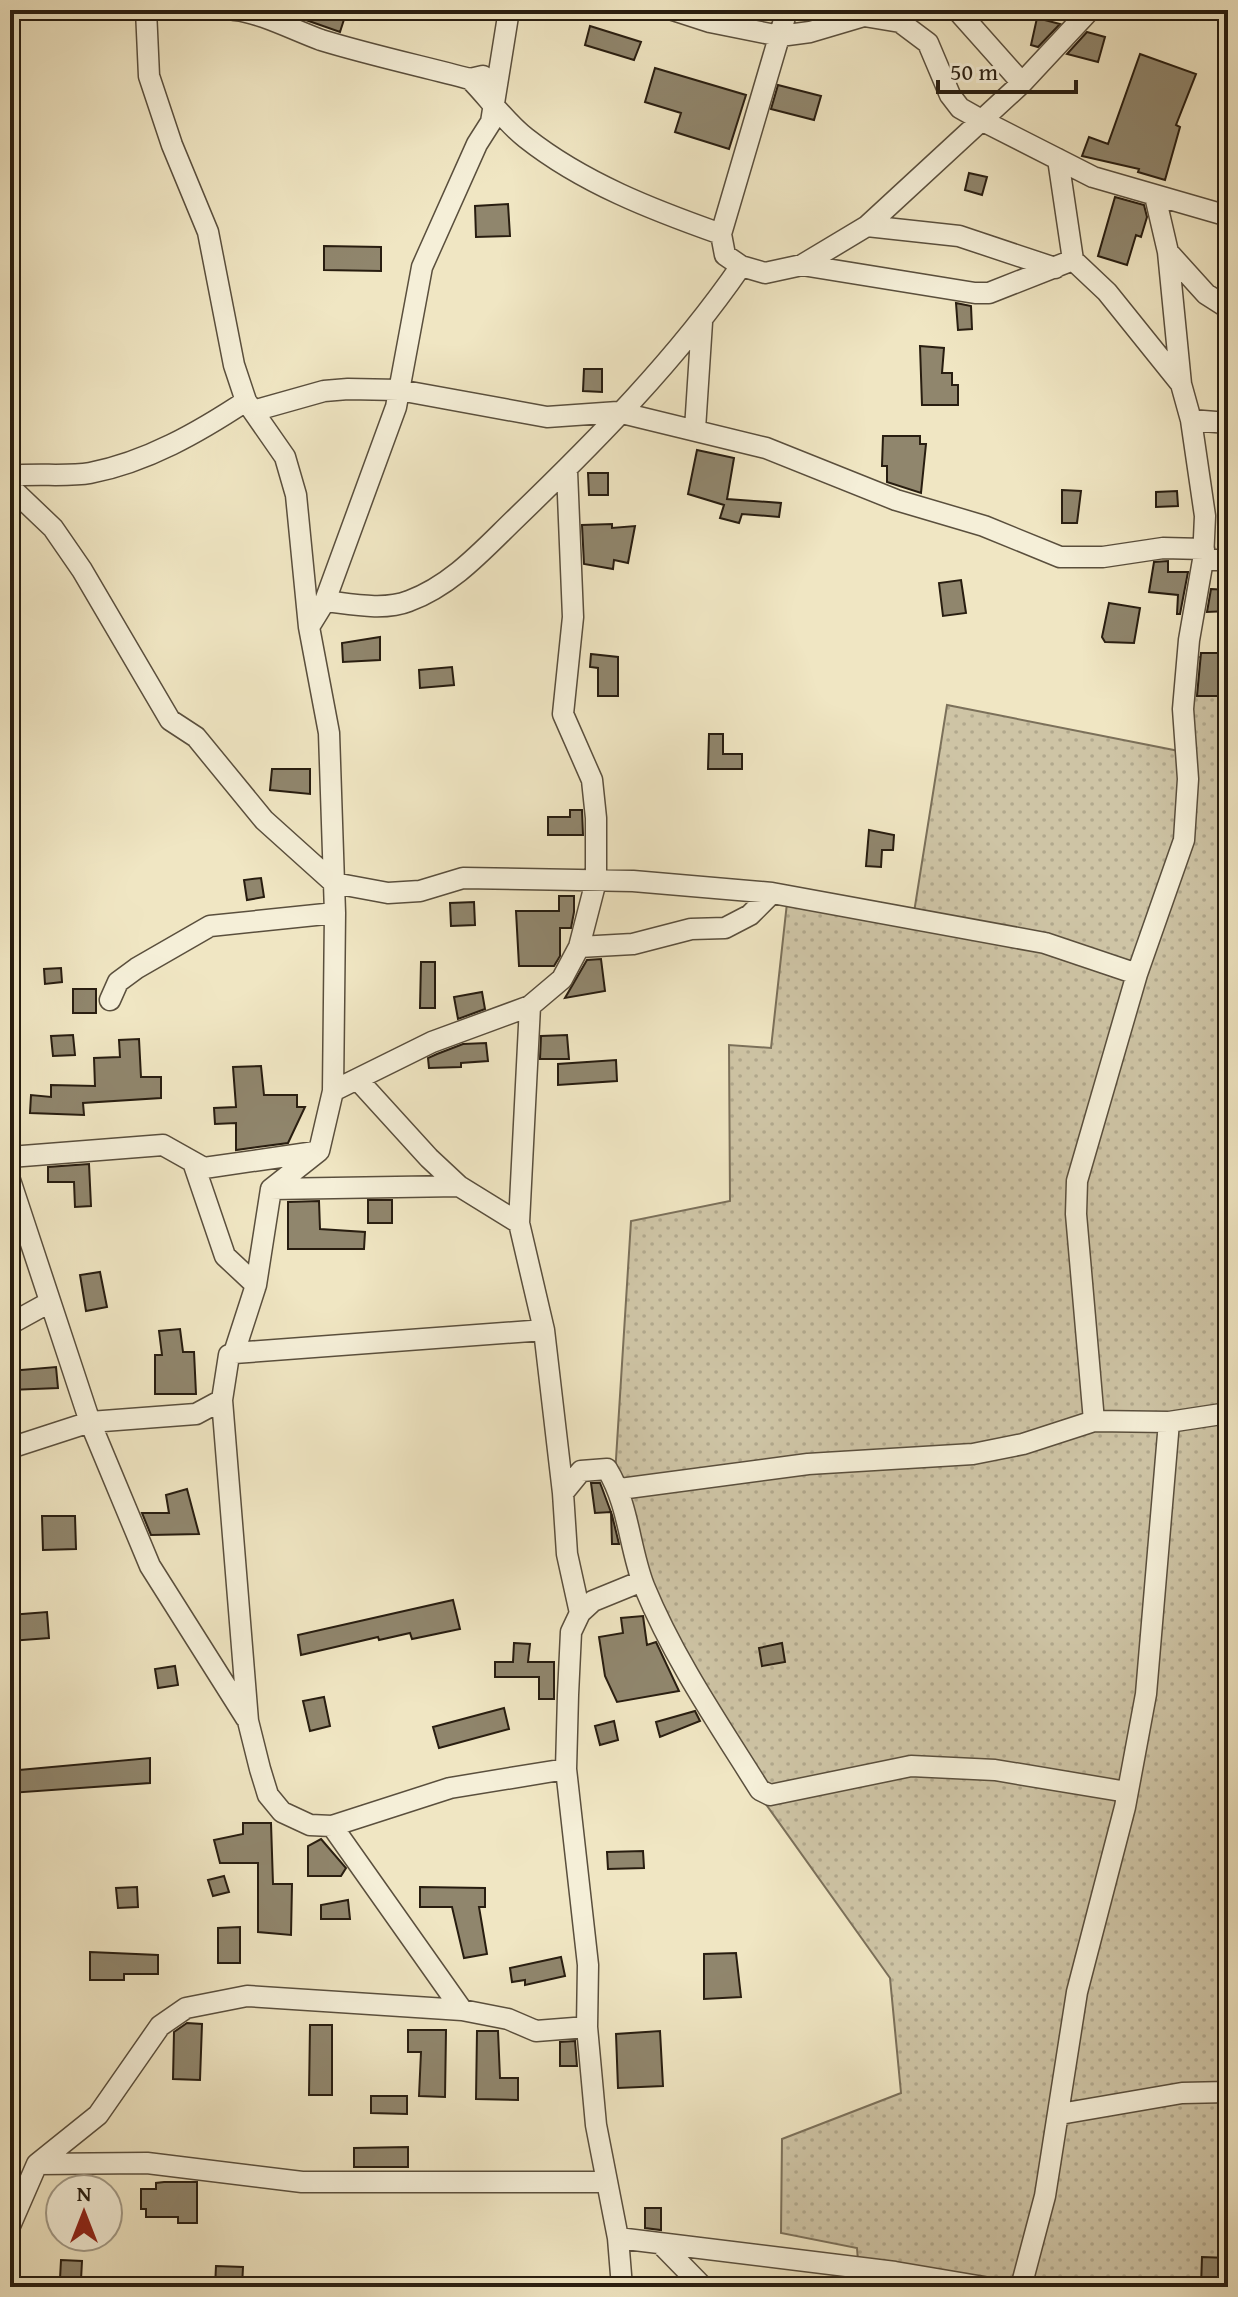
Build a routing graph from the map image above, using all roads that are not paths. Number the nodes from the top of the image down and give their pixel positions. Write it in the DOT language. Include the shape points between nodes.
graph roads {
  1 [pos="146,10"];
  2 [pos="235,10"];
  3 [pos="509,10"];
  4 [pos="673,10"];
  5 [pos="787,10"];
  6 [pos="957,10"];
  7 [pos="1090,10"];
  8 [pos="861,13"];
  9 [pos="780,36"];
  10 [pos="502,71"];
  11 [pos="470,79"];
  12 [pos="1022,83"];
  13 [pos="495,104"];
  14 [pos="983,121"];
  15 [pos="1058,159"];
  16 [pos="1155,196"];
  17 [pos="1228,216"];
  18 [pos="867,226"];
  19 [pos="721,234"];
  20 [pos="1168,252"];
  21 [pos="1064,264"];
  22 [pos="802,265"];
  23 [pos="741,266"];
  24 [pos="1228,308"];
  25 [pos="702,322"];
  26 [pos="1181,384"];
  27 [pos="399,390"];
  28 [pos="249,406"];
  29 [pos="618,412"];
  30 [pos="1191,420"];
  31 [pos="1228,423"];
  32 [pos="695,429"];
  33 [pos="567,471"];
  34 [pos="10,476"];
  35 [pos="10,487"];
  36 [pos="1204,555"];
  37 [pos="1228,560"];
  38 [pos="325,601"];
  39 [pos="309,627"];
  40 [pos="596,881"];
  41 [pos="334,883"];
  42 [pos="772,893"];
  43 [pos="335,913"];
  44 [pos="579,947"];
  45 [pos="1137,974"];
  46 [pos="110,1000"];
  47 [pos="530,1006"];
  48 [pos="358,1080"];
  49 [pos="333,1091"];
  50 [pos="319,1151"];
  51 [pos="10,1157"];
  52 [pos="194,1165"];
  53 [pos="10,1180"];
  54 [pos="459,1186"];
  55 [pos="271,1189"];
  56 [pos="519,1223"];
  57 [pos="25,1232"];
  58 [pos="10,1249"];
  59 [pos="256,1285"];
  60 [pos="50,1302"];
  61 [pos="10,1324"];
  62 [pos="544,1330"];
  63 [pos="234,1353"];
  64 [pos="222,1400"];
  65 [pos="1228,1413"];
  66 [pos="1094,1421"];
  67 [pos="90,1422"];
  68 [pos="1169,1422"];
  69 [pos="10,1448"];
  70 [pos="620,1489"];
  71 [pos="563,1493"];
  72 [pos="642,1581"];
  73 [pos="580,1613"];
  74 [pos="248,1721"];
  75 [pos="566,1769"];
  76 [pos="1127,1792"];
  77 [pos="332,1826"];
  78 [pos="462,2010"];
  79 [pos="587,2027"];
  80 [pos="1228,2092"];
  81 [pos="1060,2114"];
  82 [pos="37,2164"];
  83 [pos="604,2182"];
  84 [pos="10,2226"];
  85 [pos="618,2238"];
  86 [pos="661,2244"];
  87 [pos="895,2272"];
  88 [pos="622,2287"];
  89 [pos="703,2287"];
  90 [pos="865,2287"];
  91 [pos="984,2287"];
  92 [pos="1021,2287"];
  1 -- 28 [label="street" via="149,76 208,232 226,331"];
  2 -- 11 [label="street" via="326,41"];
  3 -- 10 [label="street"];
  4 -- 9 [label="street"];
  5 -- 9 [label="street"];
  6 -- 12 [label="street"];
  7 -- 12 [label="street"];
  8 -- 9 [label="street" via="810,32"];
  8 -- 14 [label="street" via="900,22 928,43 950,95 960,108"];
  9 -- 19 [label="street"];
  10 -- 11 [label="street"];
  10 -- 13 [label="street"];
  11 -- 13 [label="street"];
  12 -- 14 [label="street"];
  13 -- 19 [label="street" via="524,137 581,173 642,206"];
  13 -- 27 [label="street" via="422,267"];
  14 -- 15 [label="street"];
  14 -- 18 [label="street"];
  15 -- 16 [label="street" via="1093,177"];
  15 -- 21 [label="street"];
  16 -- 17 [label="street"];
  16 -- 20 [label="street"];
  18 -- 21 [label="street" via="959,236"];
  18 -- 22 [label="street"];
  19 -- 23 [label="street" via="725,255"];
  20 -- 24 [label="street" via="1206,294"];
  20 -- 26 [label="street"];
  21 -- 22 [label="street" via="989,293"];
  21 -- 26 [label="street" via="1107,292"];
  22 -- 23 [label="street" via="765,273"];
  23 -- 25 [label="street"];
  25 -- 29 [label="street"];
  25 -- 32 [label="street"];
  26 -- 30 [label="street"];
  27 -- 28 [label="street" via="324,391"];
  27 -- 29 [label="street" via="547,417"];
  27 -- 38 [label="street"];
  28 -- 34 [label="street" via="119,465 87,474"];
  28 -- 39 [label="street" via="285,457 296,495"];
  29 -- 32 [label="street"];
  29 -- 33 [label="street"];
  30 -- 31 [label="street"];
  30 -- 36 [label="street" via="1205,516"];
  32 -- 36 [label="street" via="766,448 1060,557 1163,548"];
  33 -- 38 [label="street" via="463,569 408,602 366,606"];
  33 -- 40 [label="street" via="573,617 563,714 592,780"];
  35 -- 41 [label="street" via="53,528 82,570 170,720 196,737 264,820"];
  36 -- 37 [label="street"];
  36 -- 45 [label="street" via="1183,709 1188,779 1184,840"];
  38 -- 39 [label="street"];
  39 -- 41 [label="street" via="329,733"];
  40 -- 41 [label="street" via="463,878 420,891 388,893"];
  40 -- 42 [label="street"];
  40 -- 44 [label="street"];
  41 -- 43 [label="street"];
  42 -- 44 [label="street" via="750,915 725,928"];
  42 -- 45 [label="street" via="1045,943"];
  43 -- 46 [label="street" via="210,926 118,982"];
  43 -- 49 [label="street"];
  44 -- 47 [label="street" via="562,979"];
  45 -- 66 [label="street" via="1075,1199"];
  47 -- 48 [label="street" via="432,1042"];
  47 -- 56 [label="street"];
  48 -- 49 [label="street"];
  48 -- 54 [label="street"];
  49 -- 50 [label="street"];
  50 -- 52 [label="street" via="216,1167"];
  50 -- 55 [label="street"];
  51 -- 52 [label="street" via="163,1145"];
  52 -- 59 [label="street" via="225,1256"];
  53 -- 57 [label="street"];
  54 -- 55 [label="street"];
  54 -- 56 [label="street"];
  55 -- 59 [label="street"];
  56 -- 62 [label="street"];
  57 -- 58 [label="street"];
  57 -- 60 [label="street"];
  59 -- 63 [label="street"];
  60 -- 61 [label="street"];
  60 -- 67 [label="street"];
  62 -- 63 [label="street"];
  62 -- 71 [label="street"];
  63 -- 64 [label="street" via="229,1355"];
  64 -- 67 [label="street" via="196,1414"];
  64 -- 74 [label="street"];
  65 -- 68 [label="street"];
  66 -- 68 [label="street"];
  66 -- 70 [label="street" via="973,1454 808,1464"];
  67 -- 69 [label="street"];
  67 -- 74 [label="street" via="150,1566"];
  68 -- 76 [label="street" via="1146,1694"];
  70 -- 71 [label="street" via="607,1469 581,1471"];
  70 -- 72 [label="street"];
  71 -- 73 [label="street" via="567,1554"];
  72 -- 73 [label="street" via="593,1601"];
  72 -- 76 [label="street" via="669,1643 766,1794 911,1766 995,1770"];
  73 -- 75 [label="street" via="571,1632"];
  74 -- 77 [label="street" via="268,1795 282,1812 310,1825"];
  75 -- 77 [label="street" via="450,1788"];
  75 -- 79 [label="street" via="588,1965"];
  76 -- 81 [label="street" via="1077,1992"];
  77 -- 78 [label="street"];
  78 -- 79 [label="street" via="536,2031"];
  78 -- 82 [label="street" via="247,1996 186,2008 160,2026 98,2115"];
  79 -- 83 [label="street"];
  80 -- 81 [label="street" via="1182,2093"];
  81 -- 92 [label="street" via="1038,2230"];
  82 -- 83 [label="street" via="147,2163 302,2182"];
  82 -- 84 [label="street"];
  83 -- 85 [label="street"];
  85 -- 86 [label="street"];
  85 -- 88 [label="street"];
  86 -- 87 [label="street"];
  86 -- 89 [label="street"];
  87 -- 90 [label="street"];
  87 -- 91 [label="street"];
}
